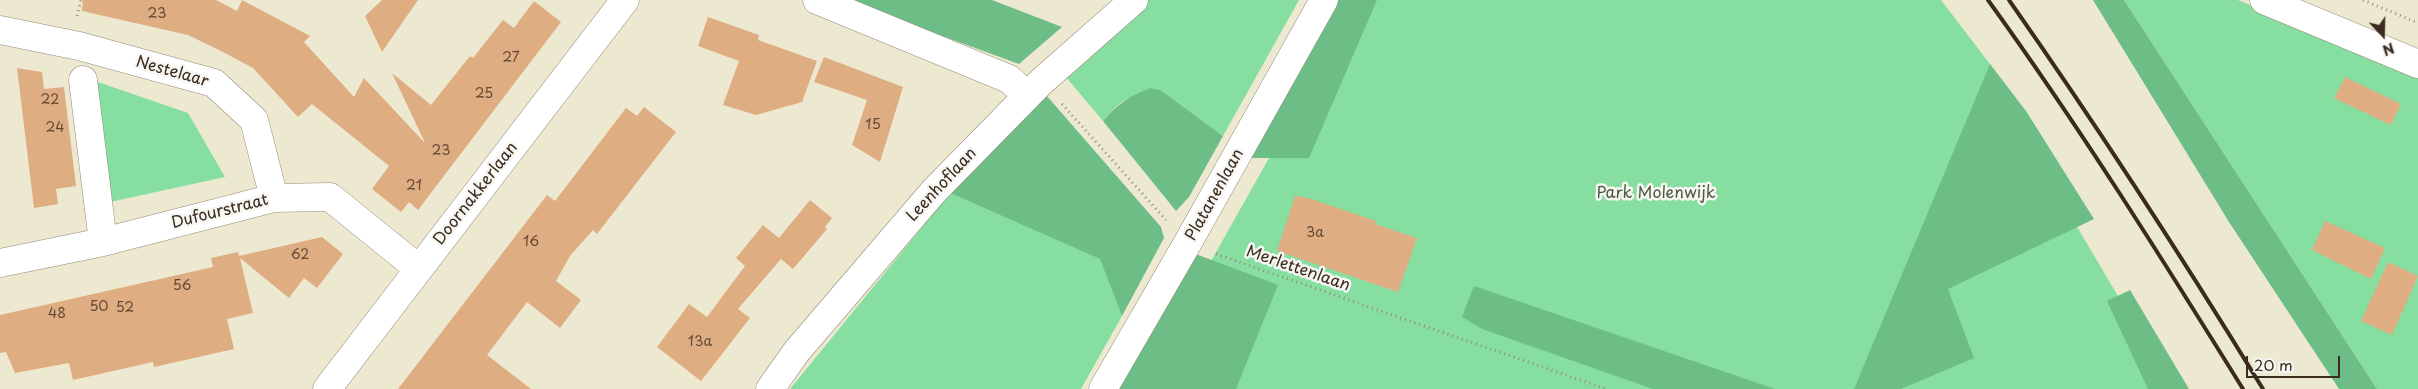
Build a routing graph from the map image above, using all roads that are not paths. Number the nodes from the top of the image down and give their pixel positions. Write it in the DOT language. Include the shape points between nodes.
graph roads {
  1 [pos="625,0"];
  2 [pos="817,0"];
  3 [pos="1134,0"];
  4 [pos="1324,0"];
  5 [pos="2264,0"];
  6 [pos="0,30"];
  7 [pos="2418,64"];
  8 [pos="83,80"];
  9 [pos="1034,89"];
  10 [pos="274,198"];
  11 [pos="103,242"];
  12 [pos="0,262"];
  13 [pos="419,269"];
  14 [pos="327,389"];
  15 [pos="770,389"];
  16 [pos="1103,389"];
  1 -- 13 [label="street, Doornakkerlaan"];
  2 -- 9 [label="street"];
  3 -- 9 [label="street, Leenhoflaan"];
  4 -- 16 [label="street, Platanenlaan"];
  5 -- 7 [label="street"];
  6 -- 10 [label="street, Nestelaar" via="79,46 214,83 254,120"];
  8 -- 11 [label="street"];
  9 -- 15 [label="street, Leenhoflaan" via="934,191 797,351"];
  10 -- 11 [label="street, Dufourstraat"];
  10 -- 13 [label="street, Dufourstraat" via="330,197"];
  11 -- 12 [label="street, Dufourstraat"];
  13 -- 14 [label="street, Doornakkerlaan"];
}
